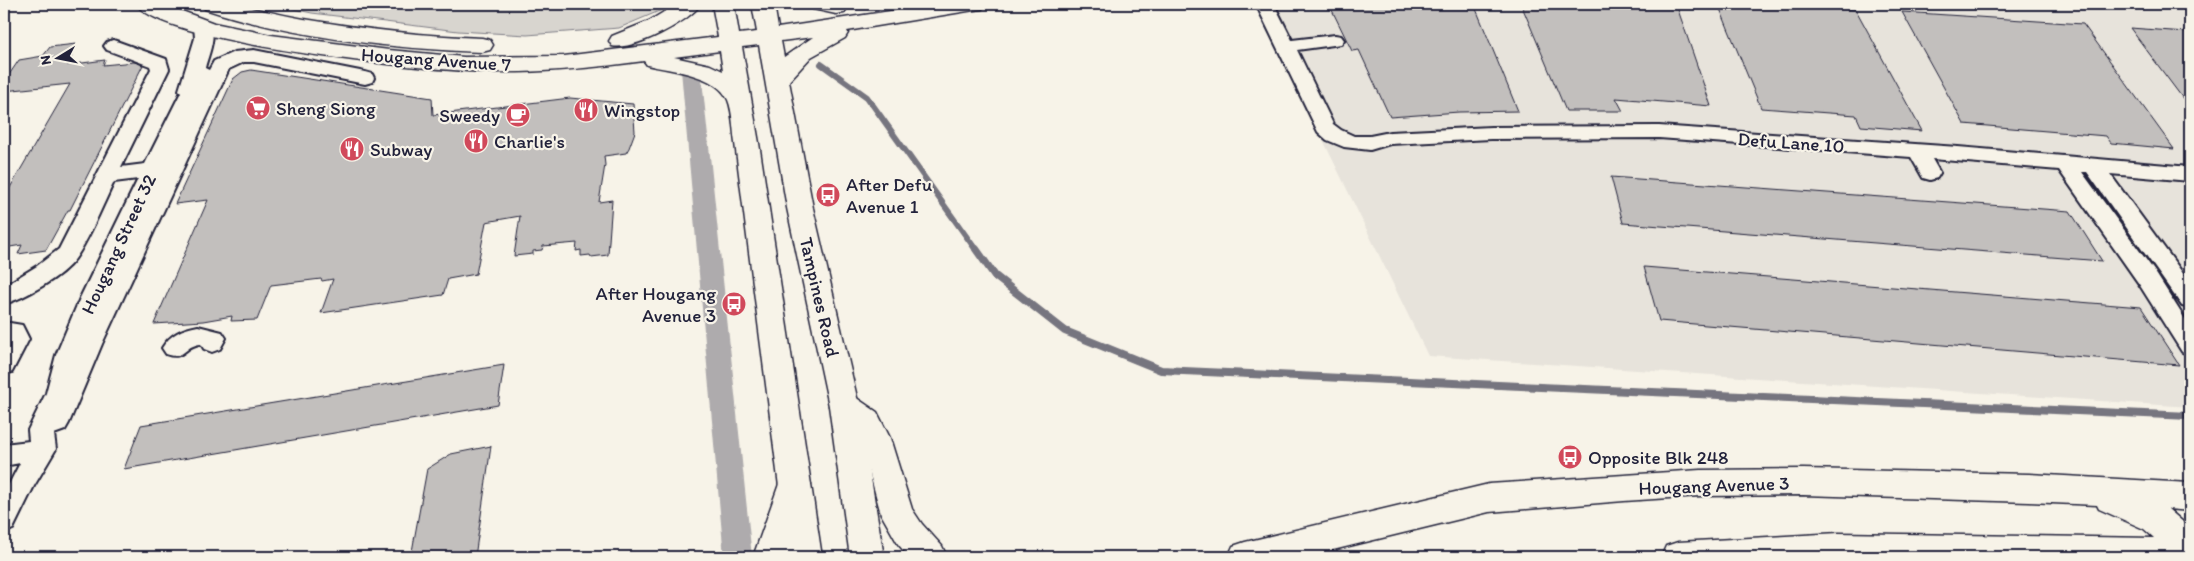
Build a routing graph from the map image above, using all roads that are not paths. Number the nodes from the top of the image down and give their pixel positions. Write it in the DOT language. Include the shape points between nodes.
graph roads {
  1 [pos="147,4"];
  2 [pos="213,4"];
  3 [pos="690,4"];
  4 [pos="974,4"];
  5 [pos="1265,4"];
  6 [pos="1280,4"];
  7 [pos="829,6"];
  8 [pos="862,13"];
  9 [pos="766,20"];
  10 [pos="726,24"];
  11 [pos="203,26"];
  12 [pos="251,38"];
  13 [pos="1335,40"];
  14 [pos="1293,45"];
  15 [pos="113,46"];
  16 [pos="619,50"];
  17 [pos="365,78"];
  18 [pos="776,81"];
  19 [pos="187,98"];
  20 [pos="740,99"];
  21 [pos="1917,151"];
  22 [pos="2066,164"];
  23 [pos="2093,165"];
  24 [pos="152,170"];
  25 [pos="1930,173"];
  26 [pos="2190,174"];
  27 [pos="107,176"];
  28 [pos="4,296"];
  29 [pos="2190,300"];
  30 [pos="4,331"];
  31 [pos="212,343"];
  32 [pos="2190,346"];
  33 [pos="174,348"];
  34 [pos="4,365"];
  35 [pos="844,406"];
  36 [pos="40,441"];
  37 [pos="4,455"];
  38 [pos="4,470"];
  39 [pos="795,484"];
  40 [pos="2087,491"];
  41 [pos="2190,497"];
  42 [pos="4,521"];
  43 [pos="2190,548"];
  44 [pos="2190,553"];
  45 [pos="770,557"];
  46 [pos="805,557"];
  47 [pos="867,557"];
  48 [pos="930,557"];
  49 [pos="1244,557"];
  50 [pos="1678,557"];
  1 -- 11 [label="main road, Hougang Avenue 7"];
  2 -- 16 [label="main road, Hougang Avenue 7" via="238,13 350,33 450,44"];
  3 -- 16 [label="main road"];
  4 -- 8 [label="main road"];
  5 -- 14 [label="street, Defu Lane 10"];
  6 -- 14 [label="street, Defu Lane 10"];
  7 -- 8 [label="main road"];
  7 -- 9 [label="main road"];
  8 -- 9 [label="main road"];
  8 -- 18 [label="main road" via="812,45 786,66"];
  9 -- 10 [label="main road"];
  9 -- 18 [label="main road, Tampines Road"];
  10 -- 16 [label="main road, Hougang Avenue 7"];
  10 -- 20 [label="main road"];
  11 -- 12 [label="main road, Hougang Avenue 7"];
  11 -- 19 [label="street, Hougang Street 32" via="204,38"];
  12 -- 16 [label="main road, Hougang Avenue 7" via="437,63 516,65"];
  12 -- 19 [label="street, Hougang Street 32" via="225,51"];
  13 -- 14 [label="street"];
  14 -- 21 [label="street, Defu Lane 10" via="1325,128 1351,142 1550,132 1659,132"];
  15 -- 27 [label="street" via="161,66"];
  16 -- 20 [label="main road" via="702,70 724,80"];
  17 -- 36 [label="street" via="254,56 241,56 222,65 56,423"];
  18 -- 35 [label="main road, Tampines Road" via="800,208"];
  19 -- 24 [label="street, Hougang Street 32"];
  20 -- 39 [label="main road"];
  21 -- 22 [label="street, Defu Lane 10"];
  21 -- 25 [label="street"];
  22 -- 23 [label="street, Defu Lane 10"];
  22 -- 32 [label="street" via="2147,278"];
  23 -- 26 [label="street, Defu Lane 10"];
  23 -- 29 [label="street"];
  24 -- 27 [label="street"];
  24 -- 36 [label="street, Hougang Street 32" via="91,298 68,355 58,394"];
  27 -- 28 [label="street" via="67,254 28,284"];
  30 -- 34 [label="street" via="14,330 17,339"];
  31 -- 33 [label="street" via="214,338 199,335 179,341"];
  35 -- 47 [label="main road, Tampines Road"];
  35 -- 48 [label="main road" via="866,421 875,438 897,514"];
  36 -- 37 [label="street"];
  36 -- 38 [label="street" via="15,467"];
  36 -- 42 [label="street"];
  39 -- 45 [label="main road"];
  39 -- 46 [label="main road"];
  40 -- 41 [label="main road, Hougang Avenue 3"];
  40 -- 43 [label="main road" via="2126,504 2156,519"];
  40 -- 49 [label="main road, Hougang Avenue 3" via="1803,482 1624,487 1489,498"];
  44 -- 50 [label="main road" via="1839,548"];
}
